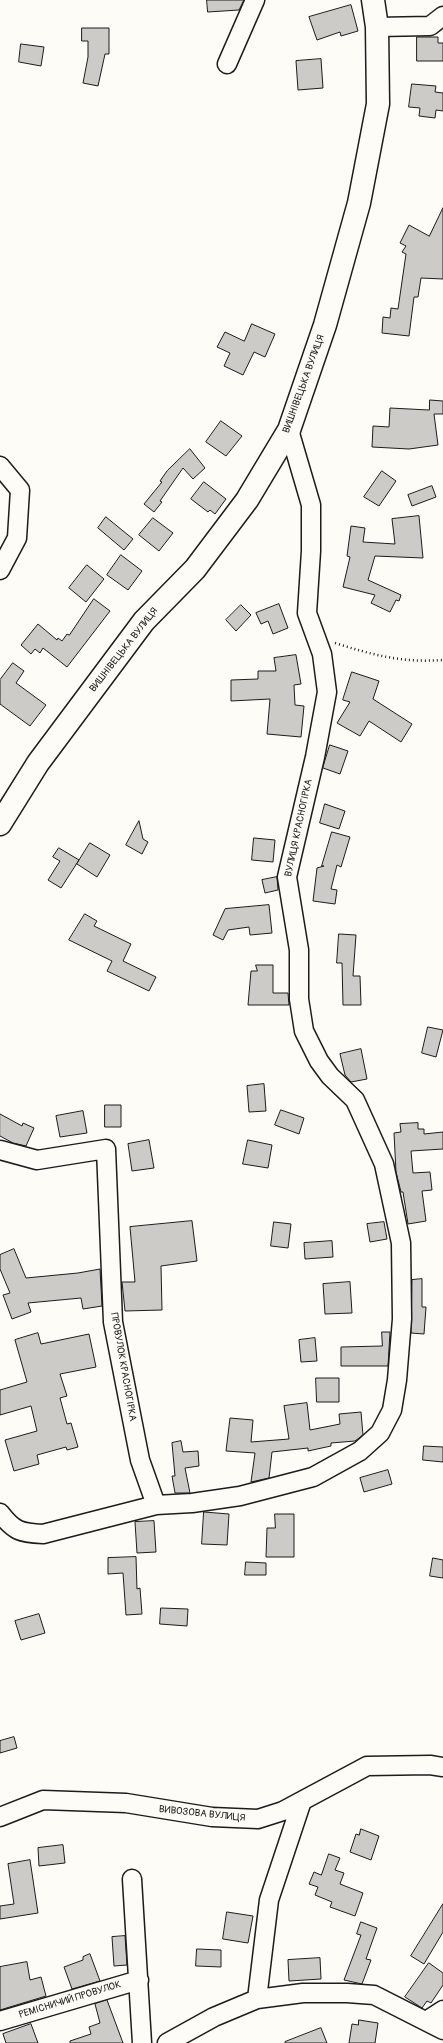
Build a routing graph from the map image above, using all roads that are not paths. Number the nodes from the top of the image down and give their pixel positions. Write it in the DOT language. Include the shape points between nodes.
graph roads {
  1 [pos="255,0"];
  2 [pos="373,0"];
  3 [pos="443,16"];
  4 [pos="377,27"];
  5 [pos="227,64"];
  6 [pos="290,430"];
  7 [pos="0,466"];
  8 [pos="0,570"];
  9 [pos="0,824"];
  10 [pos="0,1150"];
  11 [pos="156,1505"];
  12 [pos="0,1513"];
  13 [pos="443,1767"];
  14 [pos="302,1801"];
  15 [pos="0,1817"];
  16 [pos="132,1879"];
  17 [pos="139,1980"];
  18 [pos="256,1999"];
  19 [pos="443,2010"];
  20 [pos="0,2021"];
  21 [pos="426,2021"];
  22 [pos="443,2030"];
  23 [pos="142,2043"];
  24 [pos="167,2043"];
  1 -- 5 [label="street"];
  2 -- 4 [label="main road, ВИШНІВЕЦЬКА ВУЛИЦЯ"];
  3 -- 4 [label="street" via="430,26"];
  4 -- 6 [label="main road, ВИШНІВЕЦЬКА ВУЛИЦЯ" via="378,104 359,203 326,325"];
  6 -- 9 [label="main road, ВИШНІВЕЦЬКА ВУЛИЦЯ" via="247,500 195,569 144,621 38,763"];
  6 -- 11 [label="street, ВУЛИЦЯ КРАСНОГІРКА" via="311,505 307,613 322,654 327,692 315,757 287,877 298,950 299,999 304,1031 319,1061 330,1076 356,1100 384,1164 400,1243 402,1319 398,1380 392,1410 376,1437 360,1451 313,1477 240,1496"];
  7 -- 8 [label="street" via="20,490 17,538"];
  10 -- 11 [label="street, ПРОВУЛОК КРАСНОГІРКА" via="37,1160 106,1149 113,1322 140,1460"];
  11 -- 12 [label="street" via="43,1534 24,1533 11,1526"];
  13 -- 14 [label="street, ВИВОЗОВА ВУЛИЦЯ" via="367,1766"];
  14 -- 15 [label="street, ВИВОЗОВА ВУЛИЦЯ" via="283,1811 258,1819 212,1817 126,1803 43,1800"];
  14 -- 18 [label="street" via="269,1900"];
  16 -- 17 [label="street"];
  17 -- 20 [label="street, РЕМІСНИЧИЙ ПРОВУЛОК"];
  17 -- 23 [label="street"];
  18 -- 21 [label="street" via="303,1992 374,1995"];
  18 -- 24 [label="street" via="214,2017"];
  19 -- 21 [label="street"];
  21 -- 22 [label="street"];
}
